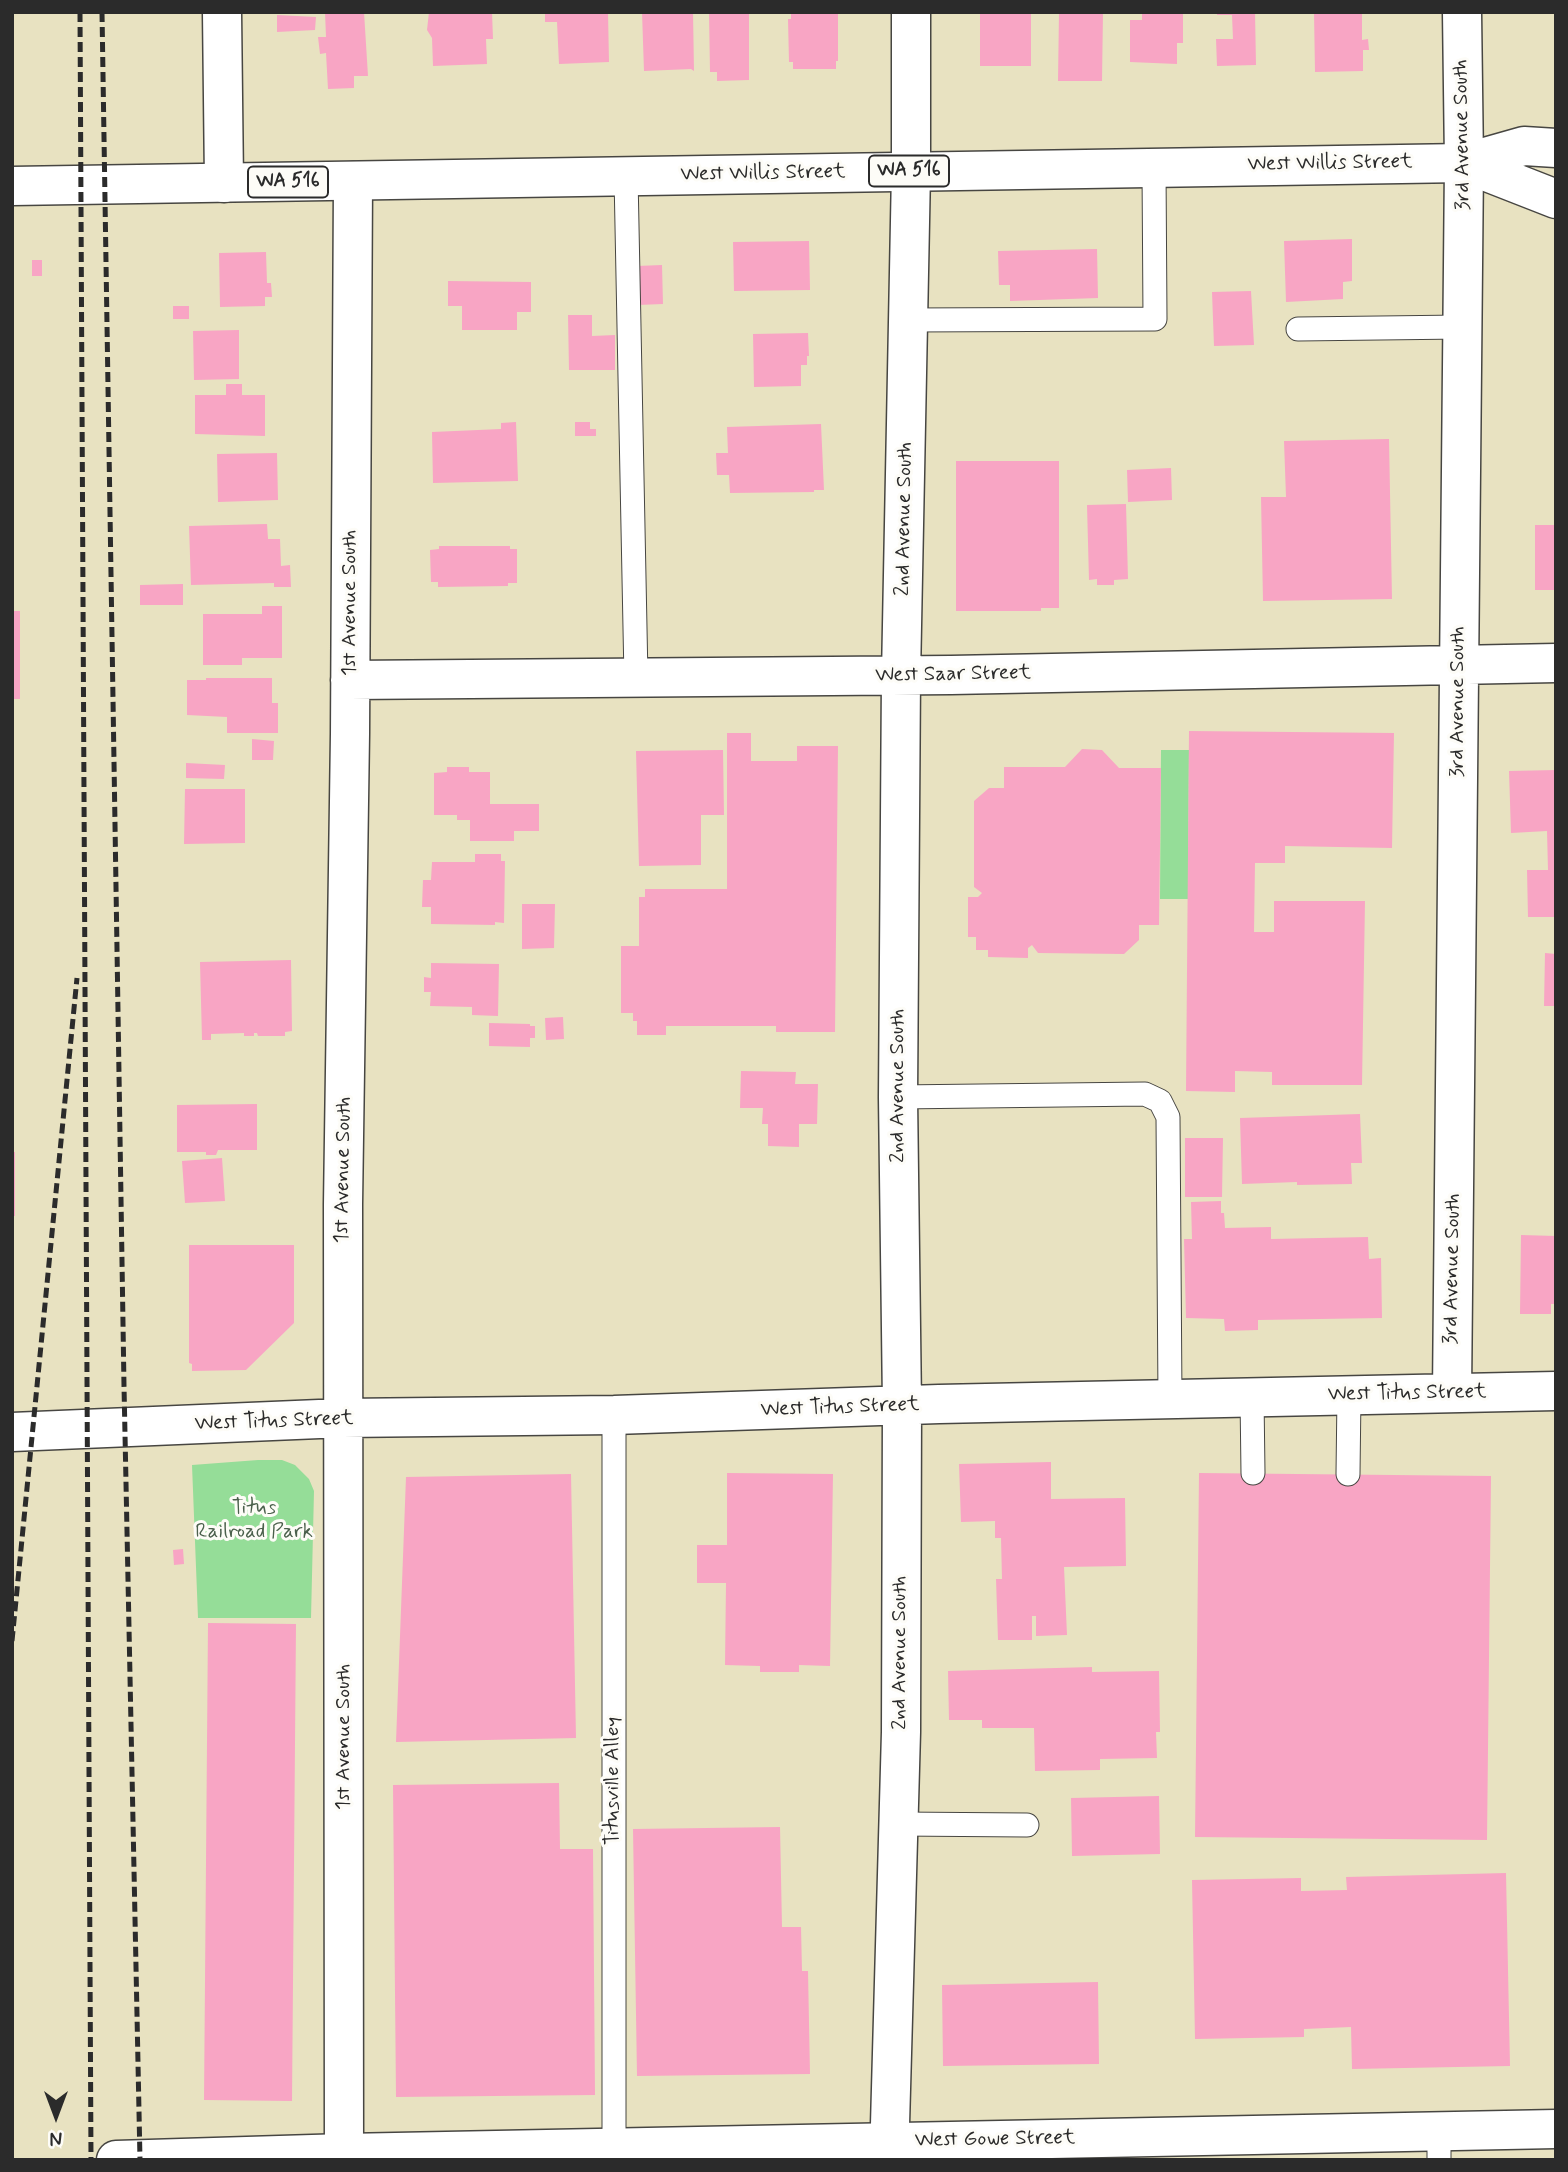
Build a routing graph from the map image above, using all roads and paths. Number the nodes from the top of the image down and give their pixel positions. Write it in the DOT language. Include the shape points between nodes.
graph roads {
  1 [pos="222,12"];
  2 [pos="911,12"];
  3 [pos="1462,12"];
  4 [pos="1556,148"];
  5 [pos="1464,163"];
  6 [pos="1154,167"];
  7 [pos="911,171"];
  8 [pos="626,176"];
  9 [pos="353,181"];
  10 [pos="224,183"];
  11 [pos="12,186"];
  12 [pos="1556,199"];
  13 [pos="909,320"];
  14 [pos="1462,327"];
  15 [pos="1298,329"];
  16 [pos="1556,663"];
  17 [pos="1460,666"];
  18 [pos="901,676"];
  19 [pos="636,678"];
  20 [pos="350,680"];
  21 [pos="898,1097"];
  22 [pos="1556,1391"];
  23 [pos="1452,1392"];
  24 [pos="1349,1395"];
  25 [pos="1252,1397"];
  26 [pos="1170,1399"];
  27 [pos="902,1406"];
  28 [pos="614,1415"];
  29 [pos="343,1418"];
  30 [pos="12,1432"];
  31 [pos="1253,1473"];
  32 [pos="1348,1474"];
  33 [pos="898,1824"];
  34 [pos="1027,1825"];
  35 [pos="1556,2129"];
  36 [pos="1439,2145"];
  37 [pos="1196,2148"];
  38 [pos="890,2151"];
  39 [pos="614,2153"];
  40 [pos="344,2156"];
  41 [pos="128,2159"];
  1 -- 10 [label="street"];
  2 -- 7 [label="street, 2nd Avenue South"];
  3 -- 5 [label="street, 3rd Avenue South"];
  4 -- 5 [label="street, West Willis Street / WA 516" via="1524,146"];
  5 -- 6 [label="street, West Willis Street / WA 516"];
  5 -- 12 [label="street, West Willis Street / WA 516"];
  5 -- 14 [label="street, 3rd Avenue South"];
  6 -- 7 [label="street, West Willis Street / WA 516"];
  6 -- 13 [label="lane" via="1155,318"];
  7 -- 8 [label="street, West Willis Street / WA 516"];
  7 -- 13 [label="street, 2nd Avenue South"];
  8 -- 9 [label="street, West Willis Street / WA 516"];
  8 -- 19 [label="lane"];
  9 -- 10 [label="street, West Willis Street / WA 516"];
  9 -- 20 [label="street, 1st Avenue South"];
  10 -- 11 [label="street, West Willis Street / WA 516"];
  13 -- 18 [label="street, 2nd Avenue South"];
  14 -- 15 [label="lane"];
  14 -- 17 [label="street, 3rd Avenue South"];
  16 -- 17 [label="street, West Saar Street"];
  17 -- 18 [label="street, West Saar Street"];
  17 -- 23 [label="street, 3rd Avenue South"];
  18 -- 19 [label="street, West Saar Street"];
  18 -- 21 [label="street, 2nd Avenue South"];
  19 -- 20 [label="street, West Saar Street"];
  20 -- 29 [label="street, 1st Avenue South"];
  21 -- 26 [label="lane" via="1145,1094 1160,1101 1168,1117"];
  21 -- 27 [label="street, 2nd Avenue South"];
  22 -- 23 [label="street, West Titus Street"];
  23 -- 24 [label="street, West Titus Street"];
  24 -- 25 [label="street, West Titus Street"];
  24 -- 32 [label="lane"];
  25 -- 26 [label="street, West Titus Street"];
  25 -- 31 [label="lane"];
  26 -- 27 [label="street, West Titus Street"];
  27 -- 28 [label="street, West Titus Street"];
  27 -- 33 [label="street, 2nd Avenue South"];
  28 -- 29 [label="street, West Titus Street"];
  28 -- 39 [label="lane, Titusville Alley"];
  29 -- 30 [label="street, West Titus Street"];
  29 -- 40 [label="street, 1st Avenue South"];
  33 -- 34 [label="lane"];
  33 -- 38 [label="street, 2nd Avenue South"];
  35 -- 36 [label="street, West Gowe Street"];
  36 -- 37 [label="street, West Gowe Street"];
  37 -- 38 [label="street, West Gowe Street"];
  38 -- 39 [label="street, West Gowe Street"];
  39 -- 40 [label="street, West Gowe Street"];
  40 -- 41 [label="street, West Gowe Street"];
}
